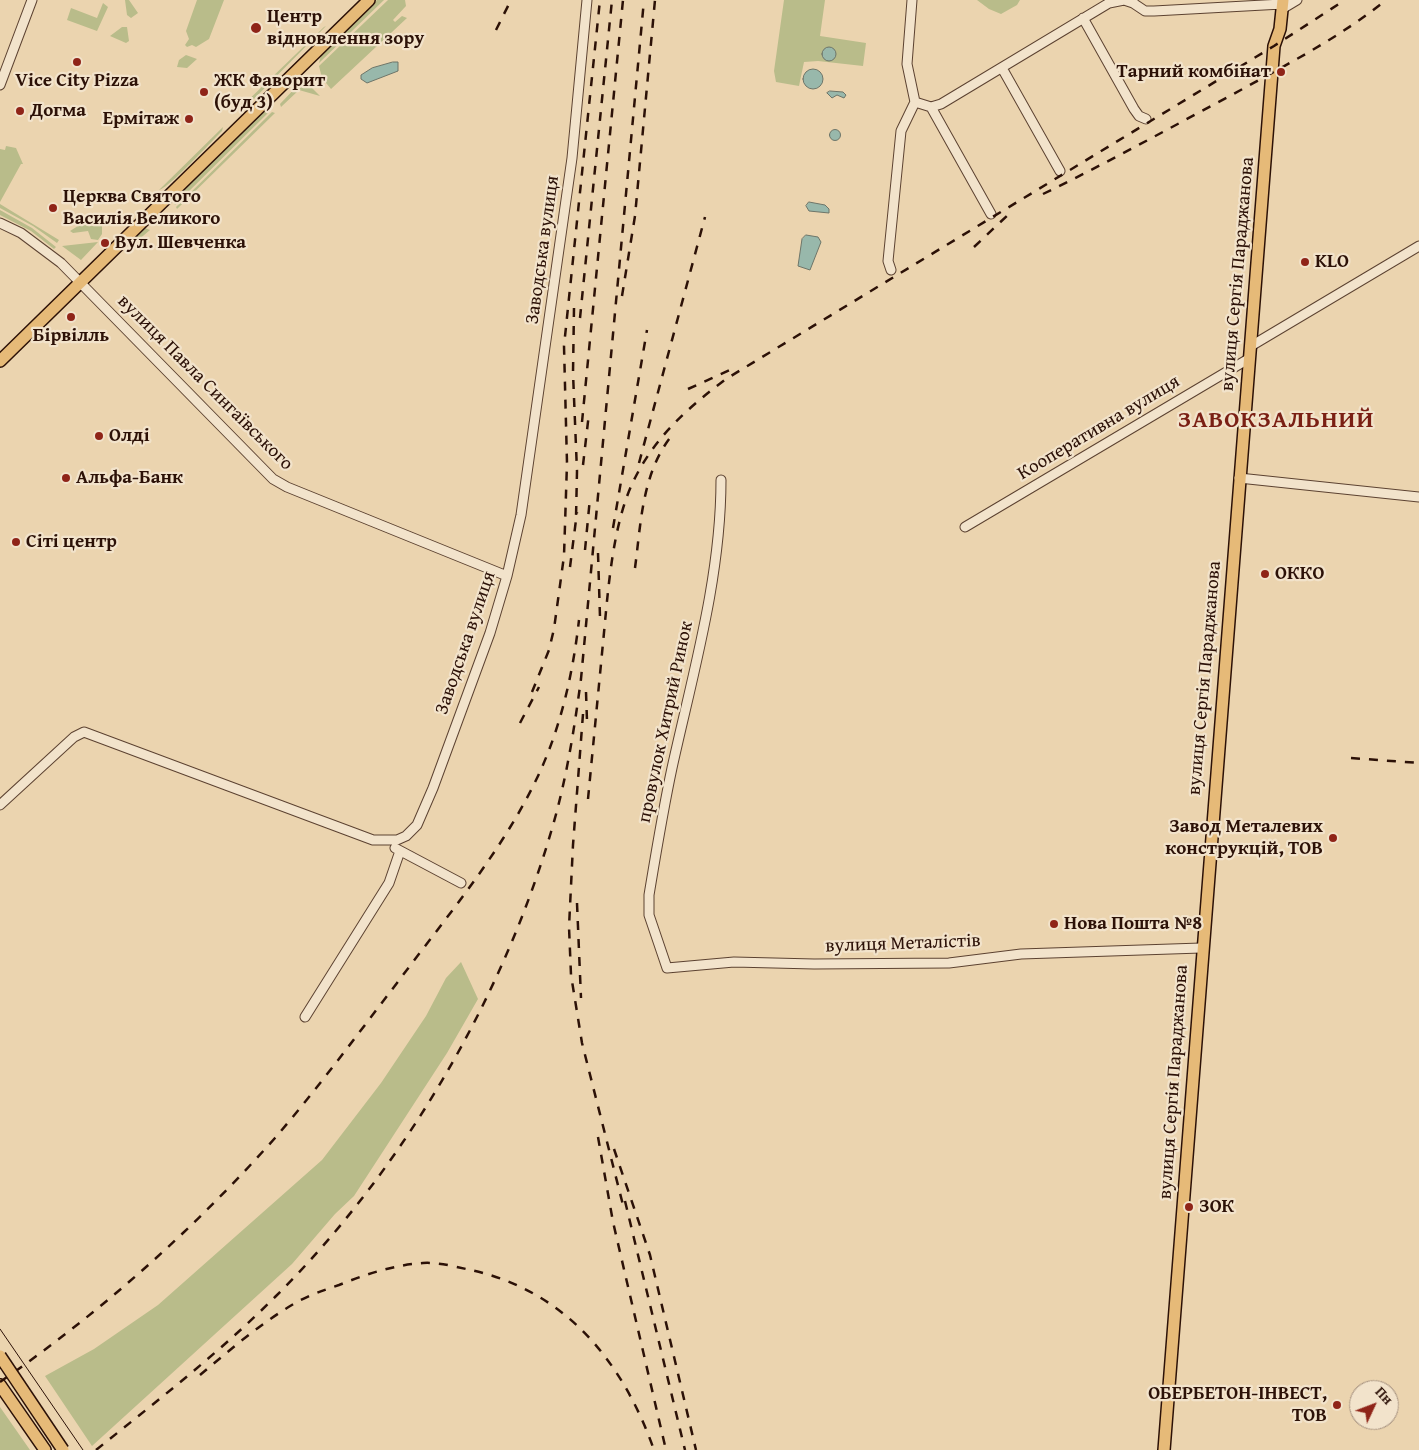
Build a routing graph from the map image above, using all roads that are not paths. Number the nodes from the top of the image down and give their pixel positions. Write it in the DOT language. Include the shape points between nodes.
graph roads {
  1 [pos="361,0"];
  2 [pos="370,0"];
  3 [pos="587,0"];
  4 [pos="912,0"];
  5 [pos="1297,0"];
  6 [pos="29,1"];
  7 [pos="1133,1"];
  8 [pos="1282,4"];
  9 [pos="1083,18"];
  10 [pos="1002,68"];
  11 [pos="0,85"];
  12 [pos="915,102"];
  13 [pos="931,107"];
  14 [pos="1146,120"];
  15 [pos="1060,171"];
  16 [pos="990,214"];
  17 [pos="0,223"];
  18 [pos="1419,246"];
  19 [pos="891,270"];
  20 [pos="79,281"];
  21 [pos="1250,352"];
  22 [pos="0,354"];
  23 [pos="0,360"];
  24 [pos="1239,478"];
  25 [pos="721,480"];
  26 [pos="1419,497"];
  27 [pos="965,527"];
  28 [pos="507,576"];
  29 [pos="0,805"];
  30 [pos="392,841"];
  31 [pos="400,851"];
  32 [pos="461,883"];
  33 [pos="1201,948"];
  34 [pos="667,968"];
  35 [pos="305,1017"];
  36 [pos="0,1356"];
  37 [pos="0,1385"];
  38 [pos="45,1450"];
  39 [pos="63,1450"];
  40 [pos="1164,1450"];
  1 -- 20 [label="main road"];
  2 -- 20 [label="main road"];
  3 -- 28 [label="street, Заводська вулиця" via="572,158 521,515"];
  4 -- 12 [label="street" via="907,64"];
  5 -- 8 [label="street"];
  6 -- 11 [label="street"];
  7 -- 8 [label="street" via="1145,11"];
  7 -- 9 [label="street" via="1115,0"];
  8 -- 21 [label="main road, вулиця Сергія Параджанова" via="1280,29 1274,46"];
  9 -- 10 [label="street"];
  9 -- 14 [label="street" via="1138,116"];
  10 -- 13 [label="street" via="953,98"];
  10 -- 15 [label="street"];
  12 -- 13 [label="street"];
  12 -- 19 [label="street" via="901,131 888,261"];
  13 -- 16 [label="street"];
  17 -- 20 [label="street, вулиця Павла Сингаївського" via="43,249"];
  18 -- 21 [label="street, Кооперативна вулиця"];
  20 -- 22 [label="main road"];
  20 -- 23 [label="main road"];
  20 -- 28 [label="street, вулиця Павла Сингаївського" via="274,479"];
  21 -- 24 [label="main road, вулиця Сергія Параджанова"];
  21 -- 27 [label="street, Кооперативна вулиця"];
  24 -- 26 [label="street"];
  24 -- 33 [label="main road, вулиця Сергія Параджанова"];
  25 -- 34 [label="street, провулок Хитрий Ринок" via="721,519 700,652 672,770 649,895 648,915"];
  28 -- 30 [label="street, Заводська вулиця" via="490,633 433,788 414,829"];
  29 -- 30 [label="street" via="74,737 87,732 366,838"];
  30 -- 31 [label="street"];
  31 -- 32 [label="street"];
  31 -- 35 [label="street" via="389,883"];
  33 -- 34 [label="street, вулиця Металістів" via="1021,954 949,963 734,962"];
  33 -- 40 [label="main road, вулиця Сергія Параджанова"];
  36 -- 39 [label="main road, bridge"];
  37 -- 38 [label="main road"];
}
